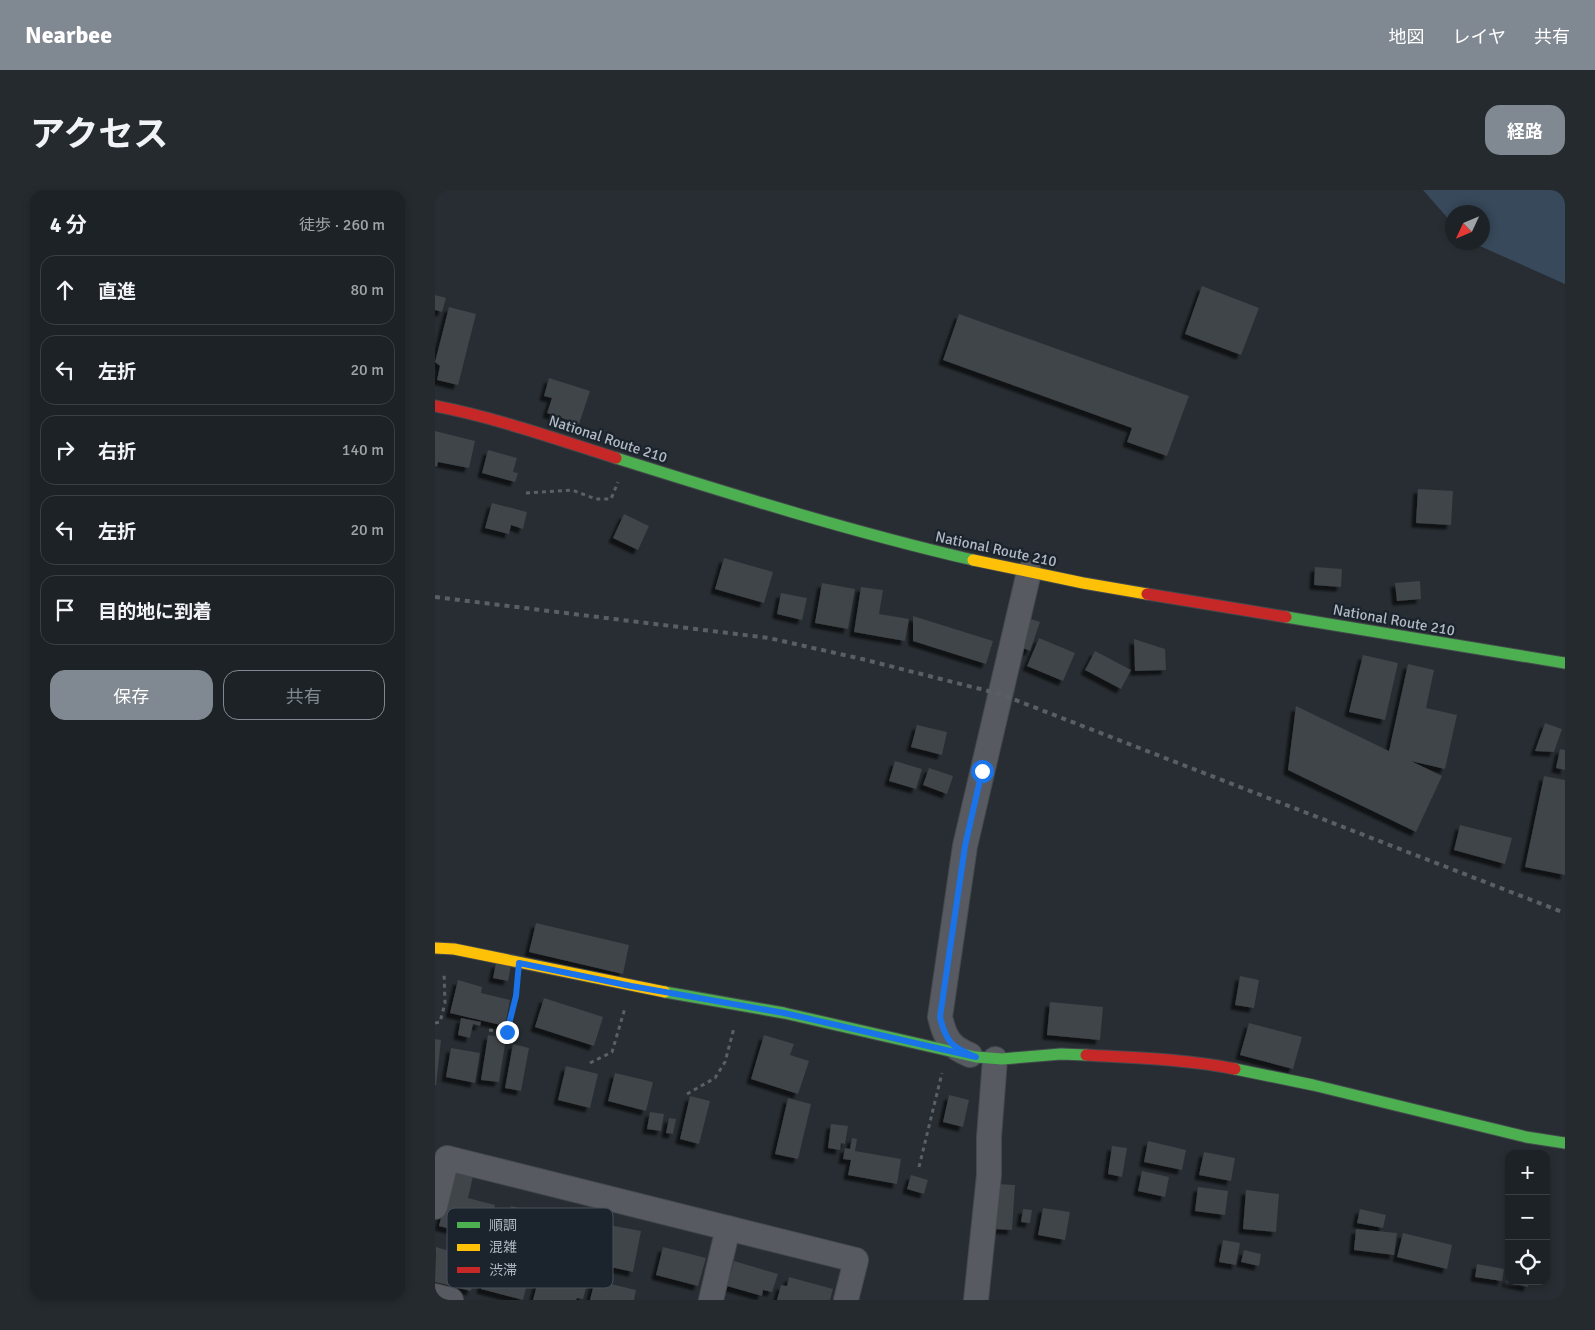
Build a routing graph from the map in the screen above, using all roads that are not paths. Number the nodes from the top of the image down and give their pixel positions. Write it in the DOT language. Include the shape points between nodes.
graph roads {
  1 [pos="435,406"];
  2 [pos="1029,572"];
  3 [pos="1565,663"];
  4 [pos="435,948"];
  5 [pos="985,1058"];
  6 [pos="1565,1143"];
  7 [pos="435,1208"];
  8 [pos="728,1228"];
  9 [pos="435,1296"];
  10 [pos="451,1300"];
  11 [pos="711,1300"];
  12 [pos="846,1300"];
  13 [pos="976,1300"];
  1 -- 2 [label="main road, National Route 210" via="501,421 689,481 904,544"];
  2 -- 3 [label="main road, National Route 210"];
  2 -- 5 [label="street" via="965,846 940,1017 946,1037 953,1046"];
  4 -- 5 [label="main road" via="784,1013"];
  5 -- 6 [label="main road" via="1061,1054 1209,1064 1313,1085 1526,1137"];
  5 -- 13 [label="street" via="989,1176"];
  7 -- 8 [label="street" via="447,1158"];
  8 -- 11 [label="street"];
  8 -- 12 [label="street" via="856,1260"];
  9 -- 10 [label="street"];
}
